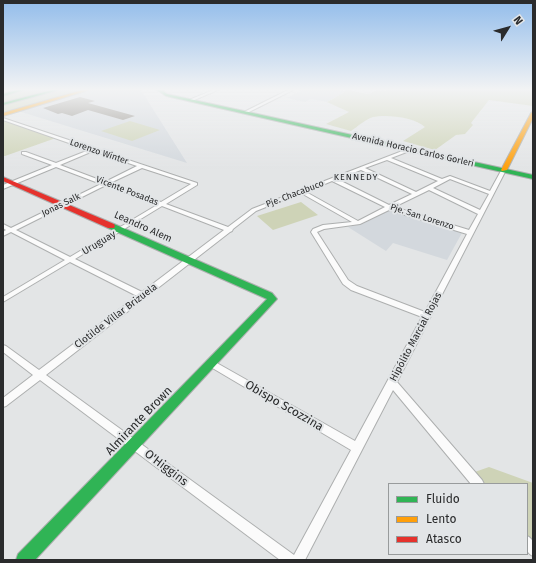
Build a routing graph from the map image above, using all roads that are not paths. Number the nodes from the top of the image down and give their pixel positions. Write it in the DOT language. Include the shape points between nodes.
graph roads {
  1 [pos="265,116"];
  2 [pos="531,116"];
  3 [pos="3,119"];
  4 [pos="410,149"];
  5 [pos="92,150"];
  6 [pos="24,153"];
  7 [pos="387,158"];
  8 [pos="57,165"];
  9 [pos="141,166"];
  10 [pos="361,168"];
  11 [pos="504,170"];
  12 [pos="533,177"];
  13 [pos="3,179"];
  14 [pos="332,179"];
  15 [pos="442,181"];
  16 [pos="14,183"];
  17 [pos="105,183"];
  18 [pos="195,184"];
  19 [pos="3,187"];
  20 [pos="429,188"];
  21 [pos="301,191"];
  22 [pos="492,193"];
  23 [pos="417,194"];
  24 [pos="63,204"];
  25 [pos="162,205"];
  26 [pos="390,208"];
  27 [pos="481,213"];
  28 [pos="358,223"];
  29 [pos="3,226"];
  30 [pos="10,230"];
  31 [pos="121,230"];
  32 [pos="230,230"];
  33 [pos="471,233"];
  34 [pos="3,234"];
  35 [pos="190,260"];
  36 [pos="69,261"];
  37 [pos="143,296"];
  38 [pos="272,299"];
  39 [pos="3,300"];
  40 [pos="427,316"];
  41 [pos="3,348"];
  42 [pos="212,364"];
  43 [pos="39,375"];
  44 [pos="392,382"];
  45 [pos="3,403"];
  46 [pos="134,444"];
  47 [pos="356,448"];
  48 [pos="477,483"];
  49 [pos="24,560"];
  50 [pos="290,560"];
  51 [pos="298,560"];
  1 -- 4 [label="main road, Avenida Horacio Carlos Gorleri"];
  2 -- 11 [label="main road, Hipólito Marcial Rojas"];
  3 -- 5 [label="street, Lorenzo Winter"];
  4 -- 7 [label="street, Pje. Chacabuco"];
  4 -- 11 [label="main road, Avenida Horacio Carlos Gorleri"];
  5 -- 8 [label="street"];
  5 -- 9 [label="street, Lorenzo Winter"];
  6 -- 8 [label="street, Vicente Posadas"];
  7 -- 10 [label="street, Pje. Chacabuco"];
  7 -- 15 [label="street"];
  8 -- 16 [label="street"];
  8 -- 17 [label="street, Vicente Posadas"];
  9 -- 17 [label="street, Jonas Salk"];
  9 -- 18 [label="street, Lorenzo Winter"];
  10 -- 14 [label="street, Pje. Chacabuco"];
  10 -- 23 [label="street"];
  11 -- 12 [label="main road, Avenida Horacio Carlos Gorleri"];
  11 -- 22 [label="street, Hipólito Marcial Rojas"];
  13 -- 16 [label="main road, Leandro Alem"];
  14 -- 21 [label="street, Pje. Chacabuco"];
  14 -- 26 [label="street, Pje. San Lorenzo"];
  15 -- 20 [label="street"];
  15 -- 22 [label="street" via="452,177"];
  16 -- 19 [label="street"];
  16 -- 24 [label="main road, Leandro Alem"];
  17 -- 24 [label="street, Jonas Salk"];
  17 -- 25 [label="street, Vicente Posadas"];
  18 -- 25 [label="street, Uruguay"];
  20 -- 23 [label="street"];
  20 -- 27 [label="street"];
  21 -- 28 [label="street"];
  21 -- 32 [label="street, Pje. Chacabuco" via="254,210"];
  22 -- 27 [label="street, Hipólito Marcial Rojas"];
  23 -- 26 [label="street"];
  24 -- 30 [label="street, Jonas Salk"];
  24 -- 31 [label="main road, Leandro Alem"];
  25 -- 31 [label="street, Uruguay"];
  25 -- 32 [label="street, Vicente Posadas"];
  26 -- 28 [label="street"];
  26 -- 33 [label="street, Pje. San Lorenzo"];
  27 -- 33 [label="street, Hipólito Marcial Rojas"];
  28 -- 40 [label="street" via="324,227 314,232 345,282 354,288"];
  29 -- 30 [label="street"];
  30 -- 34 [label="street, Jonas Salk"];
  30 -- 36 [label="street"];
  31 -- 35 [label="main road, Leandro Alem"];
  31 -- 36 [label="street, Uruguay"];
  32 -- 35 [label="street, Clotilde Villar Brizuela"];
  33 -- 40 [label="street, Hipólito Marcial Rojas"];
  35 -- 37 [label="street, Clotilde Villar Brizuela"];
  35 -- 38 [label="main road, Leandro Alem" via="269,295"];
  36 -- 37 [label="street"];
  36 -- 39 [label="street, Uruguay"];
  37 -- 43 [label="street, Clotilde Villar Brizuela"];
  38 -- 42 [label="main road, Almirante Brown"];
  40 -- 44 [label="street, Hipólito Marcial Rojas"];
  41 -- 43 [label="street, O'Higgins"];
  42 -- 46 [label="main road, Almirante Brown"];
  42 -- 47 [label="street, Obispo Scozzina"];
  43 -- 45 [label="street, Clotilde Villar Brizuela"];
  43 -- 46 [label="street, O'Higgins"];
  44 -- 47 [label="street, Hipólito Marcial Rojas"];
  44 -- 48 [label="street"];
  46 -- 49 [label="main road, Almirante Brown"];
  46 -- 50 [label="street, O'Higgins"];
  47 -- 51 [label="street, Hipólito Marcial Rojas"];
}
